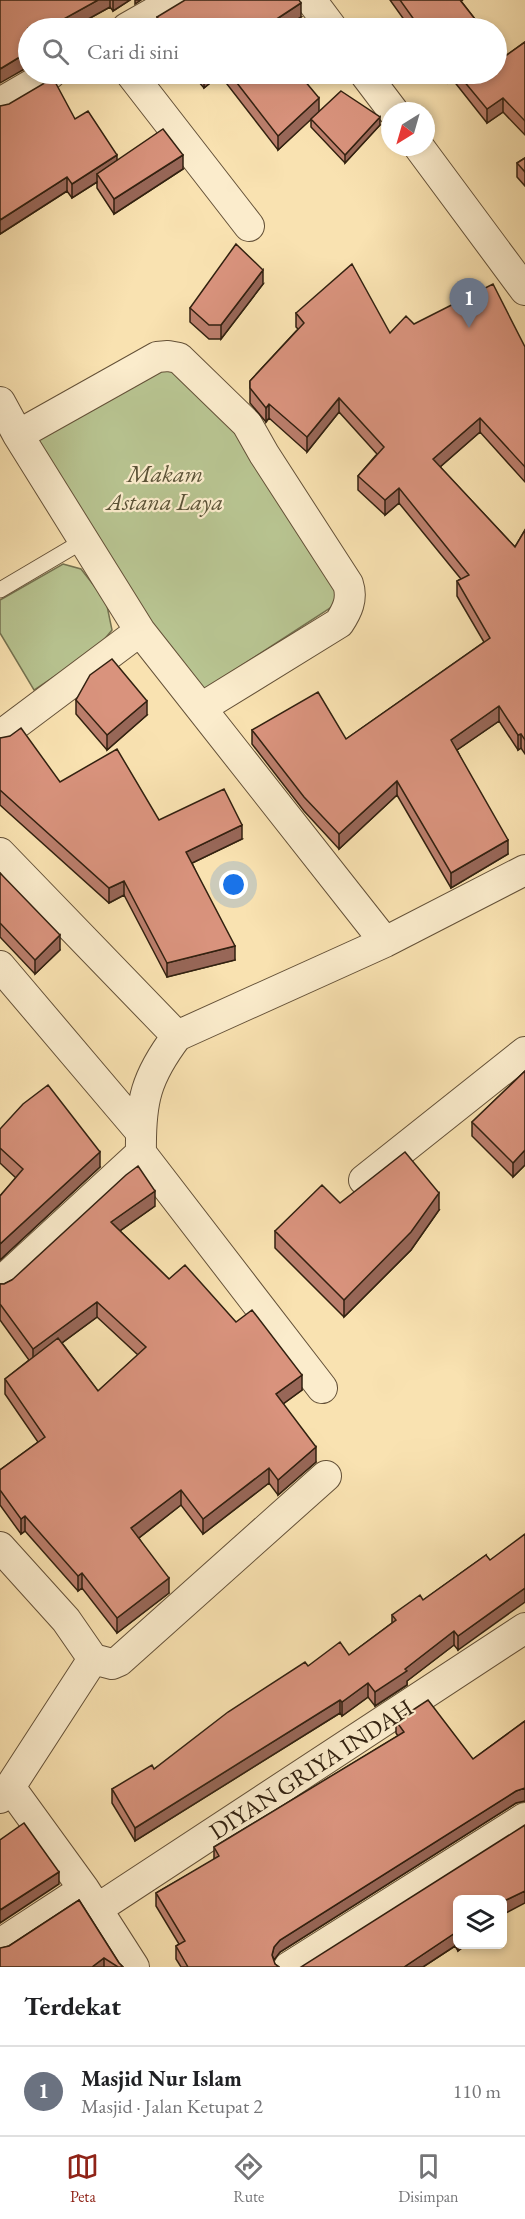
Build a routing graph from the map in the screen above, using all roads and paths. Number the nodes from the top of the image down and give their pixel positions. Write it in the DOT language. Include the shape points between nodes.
graph roads {
  1 [pos="176,0"];
  2 [pos="311,0"];
  3 [pos="144,18"];
  4 [pos="324,18"];
  5 [pos="33,84"];
  6 [pos="139,84"];
  7 [pos="373,84"];
  8 [pos="386,102"];
  9 [pos="0,103"];
  10 [pos="426,156"];
  11 [pos="249,226"];
  12 [pos="525,290"];
  13 [pos="0,402"];
  14 [pos="18,435"];
  15 [pos="83,541"];
  16 [pos="0,590"];
  17 [pos="140,631"];
  18 [pos="201,708"];
  19 [pos="0,736"];
  20 [pos="0,853"];
  21 [pos="525,870"];
  22 [pos="385,942"];
  23 [pos="0,966"];
  24 [pos="177,1036"];
  25 [pos="525,1052"];
  26 [pos="141,1142"];
  27 [pos="364,1179"];
  28 [pos="0,1283"];
  29 [pos="322,1388"];
  30 [pos="326,1476"];
  31 [pos="0,1547"];
  32 [pos="525,1628"];
  33 [pos="93,1659"];
  34 [pos="5,1793"];
  35 [pos="525,1818"];
  36 [pos="90,1899"];
  37 [pos="0,1944"];
  38 [pos="134,1967"];
  39 [pos="290,1967"];
  1 -- 3 [label="street"];
  2 -- 4 [label="street"];
  5 -- 9 [label="street"];
  6 -- 11 [label="street"];
  7 -- 8 [label="street"];
  10 -- 12 [label="street"];
  13 -- 14 [label="street"];
  14 -- 15 [label="street"];
  14 -- 18 [label="street" via="156,357 168,356 179,358 247,424 348,584 349,606 339,623"];
  15 -- 16 [label="lane"];
  15 -- 17 [label="street"];
  17 -- 18 [label="street"];
  17 -- 19 [label="street"];
  18 -- 22 [label="street"];
  20 -- 24 [label="street"];
  21 -- 22 [label="street"];
  22 -- 24 [label="street"];
  23 -- 26 [label="street"];
  24 -- 26 [label="street" via="150,1078 143,1100"];
  25 -- 27 [label="street"];
  26 -- 28 [label="street"];
  26 -- 29 [label="street"];
  30 -- 33 [label="street" via="119,1661 112,1664"];
  31 -- 33 [label="street" via="66,1620"];
  32 -- 36 [label="street, DIYAN GRIYA INDAH"];
  33 -- 34 [label="street"];
  34 -- 36 [label="street"];
  35 -- 39 [label="street"];
  36 -- 37 [label="street, DIYAN GRIYA INDAH"];
  36 -- 38 [label="street"];
}
